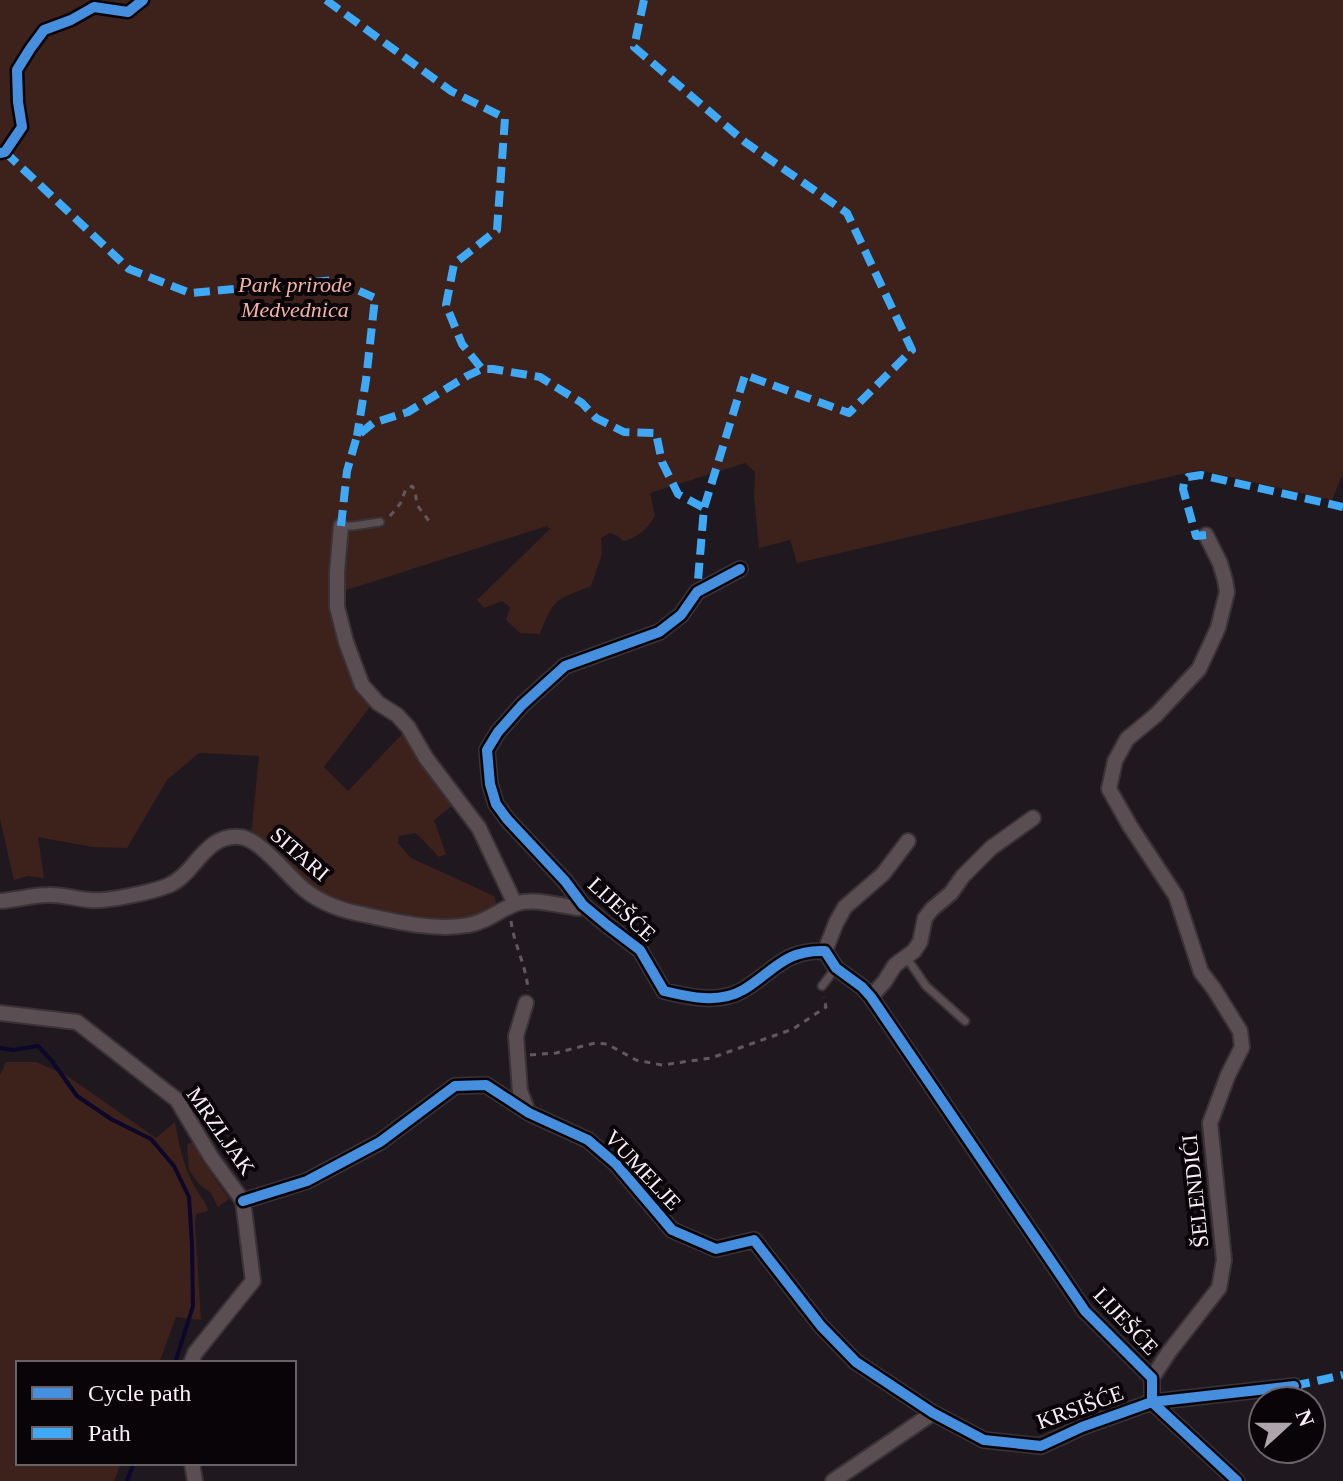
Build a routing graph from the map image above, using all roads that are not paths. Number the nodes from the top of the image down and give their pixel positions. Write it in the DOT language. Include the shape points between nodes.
graph roads {
  1 [pos="380,522"];
  2 [pos="341,526"];
  3 [pos="1206,535"];
  4 [pos="740,569"];
  5 [pos="1033,818"];
  6 [pos="908,841"];
  7 [pos="0,901"];
  8 [pos="583,905"];
  9 [pos="512,906"];
  10 [pos="825,951"];
  11 [pos="906,957"];
  12 [pos="836,968"];
  13 [pos="822,986"];
  14 [pos="871,997"];
  15 [pos="526,1003"];
  16 [pos="0,1013"];
  17 [pos="965,1021"];
  18 [pos="529,1113"];
  19 [pos="243,1201"];
  20 [pos="192,1361"];
  21 [pos="1152,1378"];
  22 [pos="1247,1391"];
  23 [pos="1152,1402"];
  24 [pos="933,1413"];
  25 [pos="833,1481"];
  26 [pos="1237,1481"];
  1 -- 2 [label="lane"];
  2 -- 9 [label="street" via="337,607 362,685 408,727 479,828"];
  3 -- 21 [label="street, ŠELENDIĆI" via="1227,592 1218,628 1199,669 1127,739 1109,789 1176,896 1201,972 1240,1031 1242,1047 1210,1123 1224,1260 1219,1288"];
  4 -- 8 [label="street, LIJEŠĆE" via="697,592 681,615 659,632 565,666 522,705 487,750 496,804"];
  5 -- 11 [label="street" via="991,848 932,909 920,942"];
  6 -- 10 [label="street" via="883,874 845,907"];
  7 -- 9 [label="street, SITARI" via="50,895 93,901 152,891 181,878 209,846 240,837 252,841 307,892 363,915 451,928 491,918"];
  8 -- 9 [label="street, SITARI" via="528,901"];
  8 -- 10 [label="street, LIJEŠĆE" via="640,950 664,991 683,996 727,996 793,956"];
  10 -- 12 [label="street, LIJEŠĆE"];
  11 -- 14 [label="street"];
  11 -- 17 [label="lane" via="926,986"];
  12 -- 13 [label="lane"];
  12 -- 14 [label="street, LIJEŠĆE"];
  14 -- 21 [label="street, LIJEŠĆE" via="1085,1311"];
  15 -- 18 [label="street" via="516,1036 520,1091"];
  16 -- 19 [label="street, MRZLJAK" via="77,1022 177,1100"];
  18 -- 19 [label="street, VUMELJE" via="486,1085 455,1086 380,1142 307,1181"];
  18 -- 24 [label="street, VUMELJE" via="588,1140 616,1164 672,1230 716,1249 754,1240 856,1362"];
  19 -- 20 [label="street, MRZLJAK" via="253,1281"];
  21 -- 23 [label="street, LIJEŠĆE"];
  22 -- 23 [label="street, KRSIŠĆE"];
  23 -- 24 [label="street, KRSIŠĆE" via="1041,1446 984,1440"];
  23 -- 26 [label="street, KRSIŠĆE"];
  24 -- 25 [label="street"];
}
